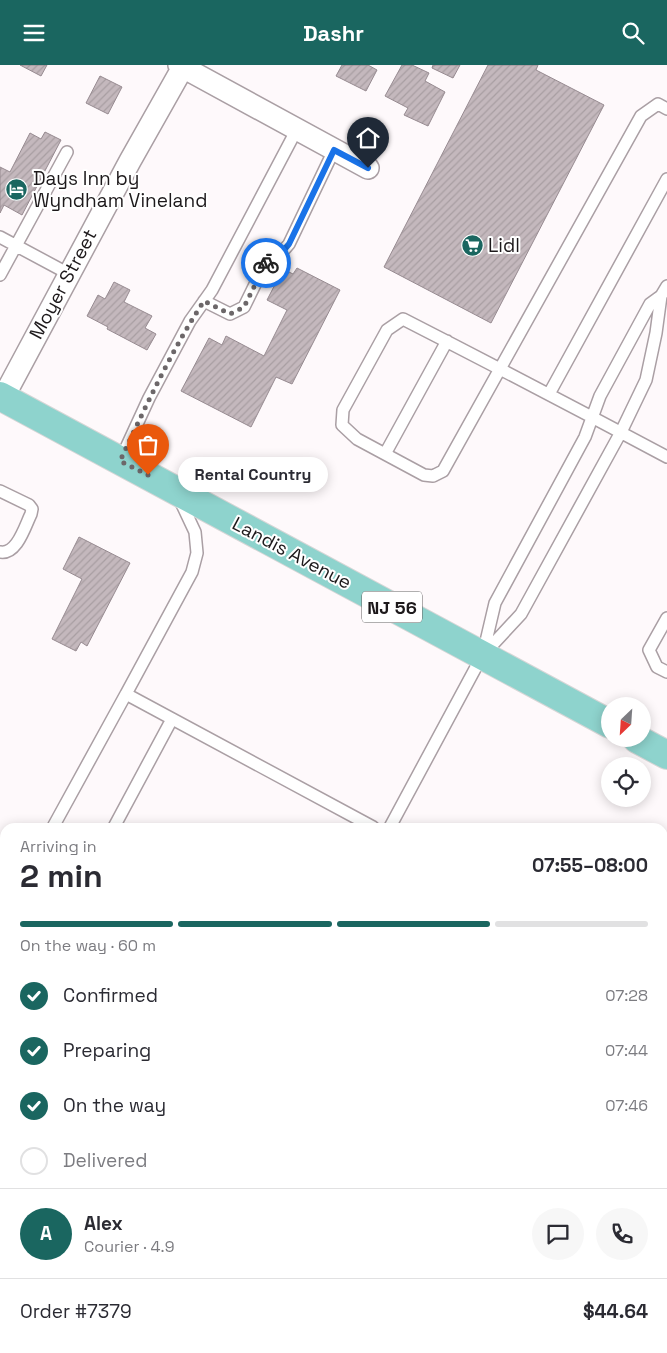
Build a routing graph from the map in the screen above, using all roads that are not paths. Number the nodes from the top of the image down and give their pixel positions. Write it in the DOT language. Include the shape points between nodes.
graph roads {
  1 [pos="181,66"];
  2 [pos="667,109"];
  3 [pos="296,129"];
  4 [pos="334,150"];
  5 [pos="67,153"];
  6 [pos="368,168"];
  7 [pos="667,179"];
  8 [pos="0,237"];
  9 [pos="16,245"];
  10 [pos="69,274"];
  11 [pos="0,275"];
  12 [pos="664,291"];
  13 [pos="204,301"];
  14 [pos="447,341"];
  15 [pos="500,369"];
  16 [pos="549,394"];
  17 [pos="2,397"];
  18 [pos="592,417"];
  19 [pos="620,432"];
  20 [pos="385,454"];
  21 [pos="667,457"];
  22 [pos="120,461"];
  23 [pos="175,490"];
  24 [pos="0,491"];
  25 [pos="0,553"];
  26 [pos="667,618"];
  27 [pos="482,656"];
  28 [pos="667,672"];
  29 [pos="126,694"];
  30 [pos="172,719"];
  31 [pos="601,719"];
  32 [pos="651,746"];
  33 [pos="667,755"];
  34 [pos="55,823"];
  35 [pos="116,823"];
  36 [pos="366,823"];
  37 [pos="392,823"];
  1 -- 3 [label="street"];
  1 -- 10 [label="street, Moyer Street"];
  2 -- 15 [label="lane" via="658,104 641,116"];
  3 -- 4 [label="street"];
  3 -- 13 [label="lane"];
  4 -- 6 [label="street"];
  4 -- 13 [label="lane" via="289,244 268,259 244,307 230,314"];
  5 -- 9 [label="lane"];
  7 -- 16 [label="lane"];
  8 -- 9 [label="lane"];
  9 -- 10 [label="lane"];
  9 -- 11 [label="lane"];
  10 -- 17 [label="street, Moyer Street"];
  12 -- 18 [label="lane" via="650,304"];
  12 -- 19 [label="lane" via="646,380"];
  13 -- 22 [label="lane" via="149,398"];
  14 -- 15 [label="lane"];
  14 -- 20 [label="lane"];
  14 -- 20 [label="lane" via="403,319 387,330 343,410 342,425 357,439"];
  15 -- 16 [label="lane"];
  15 -- 20 [label="lane" via="443,471 433,476 424,475"];
  16 -- 18 [label="lane"];
  17 -- 22 [label="main road, Landis Avenue / NJ 56"];
  18 -- 19 [label="lane"];
  18 -- 27 [label="lane" via="585,437 495,603"];
  19 -- 21 [label="lane"];
  19 -- 27 [label="lane" via="521,614"];
  22 -- 23 [label="main road, Landis Avenue / NJ 56"];
  23 -- 27 [label="main road, Landis Avenue / NJ 56"];
  23 -- 29 [label="lane" via="194,532 197,553 192,572"];
  24 -- 25 [label="lane" via="32,509 13,548"];
  26 -- 28 [label="lane" via="649,650 657,667"];
  27 -- 31 [label="main road, Landis Avenue / NJ 56"];
  27 -- 37 [label="lane"];
  29 -- 30 [label="lane"];
  29 -- 34 [label="lane"];
  30 -- 35 [label="lane"];
  30 -- 36 [label="lane"];
  32 -- 33 [label="main road"];
}
